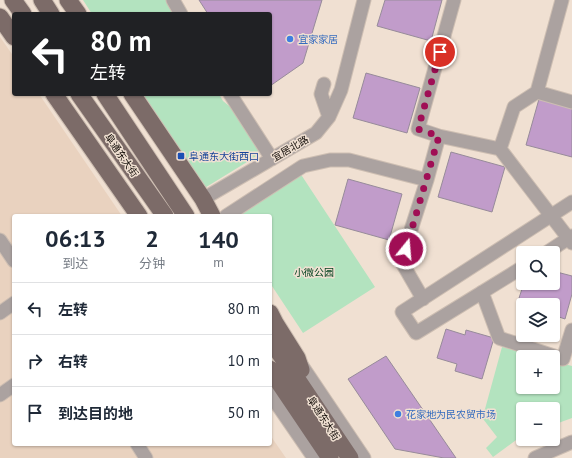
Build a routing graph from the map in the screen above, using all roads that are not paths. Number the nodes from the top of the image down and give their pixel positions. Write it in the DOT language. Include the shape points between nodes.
graph roads {
  1 [pos="13,0"];
  2 [pos="42,0"];
  3 [pos="68,0"];
  4 [pos="173,0"];
  5 [pos="364,0"];
  6 [pos="454,0"];
  7 [pos="562,0"];
  8 [pos="572,3"];
  9 [pos="22,12"];
  10 [pos="50,12"];
  11 [pos="77,12"];
  12 [pos="180,12"];
  13 [pos="0,17"];
  14 [pos="12,34"];
  15 [pos="324,84"];
  16 [pos="537,92"];
  17 [pos="55,96"];
  18 [pos="80,96"];
  19 [pos="105,96"];
  20 [pos="133,96"];
  21 [pos="231,96"];
  22 [pos="572,102"];
  23 [pos="329,117"];
  24 [pos="439,136"];
  25 [pos="500,149"];
  26 [pos="272,159"];
  27 [pos="427,180"];
  28 [pos="203,199"];
  29 [pos="572,202"];
  30 [pos="138,214"];
  31 [pos="164,214"];
  32 [pos="185,214"];
  33 [pos="211,214"];
  34 [pos="229,214"];
  35 [pos="550,216"];
  36 [pos="571,239"];
  37 [pos="0,240"];
  38 [pos="558,246"];
  39 [pos="12,258"];
  40 [pos="516,271"];
  41 [pos="482,292"];
  42 [pos="423,299"];
  43 [pos="12,304"];
  44 [pos="0,313"];
  45 [pos="272,318"];
  46 [pos="572,330"];
  47 [pos="272,342"];
  48 [pos="297,358"];
  49 [pos="272,372"];
  50 [pos="12,386"];
  51 [pos="307,393"];
  52 [pos="0,395"];
  53 [pos="272,397"];
  54 [pos="572,442"];
  55 [pos="138,446"];
  56 [pos="146,458"];
  57 [pos="314,458"];
  58 [pos="330,458"];
  59 [pos="350,458"];
  60 [pos="364,458"];
  61 [pos="535,458"];
  1 -- 9 [label="main road"];
  2 -- 10 [label="main road"];
  3 -- 11 [label="main road"];
  4 -- 12 [label="street"];
  5 -- 23 [label="street, 宜居北路" via="341,90"];
  6 -- 24 [label="street" via="418,129"];
  7 -- 8 [label="street"];
  7 -- 16 [label="street"];
  13 -- 14 [label="main road"];
  15 -- 23 [label="street" via="320,94"];
  16 -- 22 [label="street"];
  16 -- 25 [label="street" via="514,108"];
  17 -- 30 [label="main road"];
  18 -- 31 [label="main road, 阜通东大街"];
  19 -- 32 [label="main road, 阜通东大街"];
  20 -- 28 [label="main road"];
  21 -- 26 [label="street"];
  23 -- 26 [label="street, 宜居北路" via="316,133"];
  24 -- 25 [label="street"];
  24 -- 27 [label="street"];
  25 -- 35 [label="street"];
  26 -- 28 [label="street, 宜居北路"];
  27 -- 34 [label="street" via="349,160 330,160 303,166"];
  27 -- 42 [label="street" via="401,261"];
  28 -- 33 [label="main road"];
  29 -- 35 [label="street"];
  35 -- 36 [label="street"];
  35 -- 42 [label="street"];
  36 -- 38 [label="street"];
  37 -- 39 [label="street"];
  40 -- 41 [label="street"];
  41 -- 42 [label="street" via="416,333 402,312"];
  41 -- 46 [label="street" via="499,338 563,359"];
  43 -- 44 [label="street"];
  45 -- 48 [label="main road"];
  47 -- 51 [label="main road, 阜通东大街"];
  48 -- 51 [label="main road"];
  48 -- 60 [label="street"];
  49 -- 58 [label="main road, 阜通东大街"];
  50 -- 52 [label="street"];
  51 -- 59 [label="main road, 阜通东大街"];
  53 -- 57 [label="street"];
  54 -- 61 [label="street"];
  55 -- 56 [label="street"];
}
